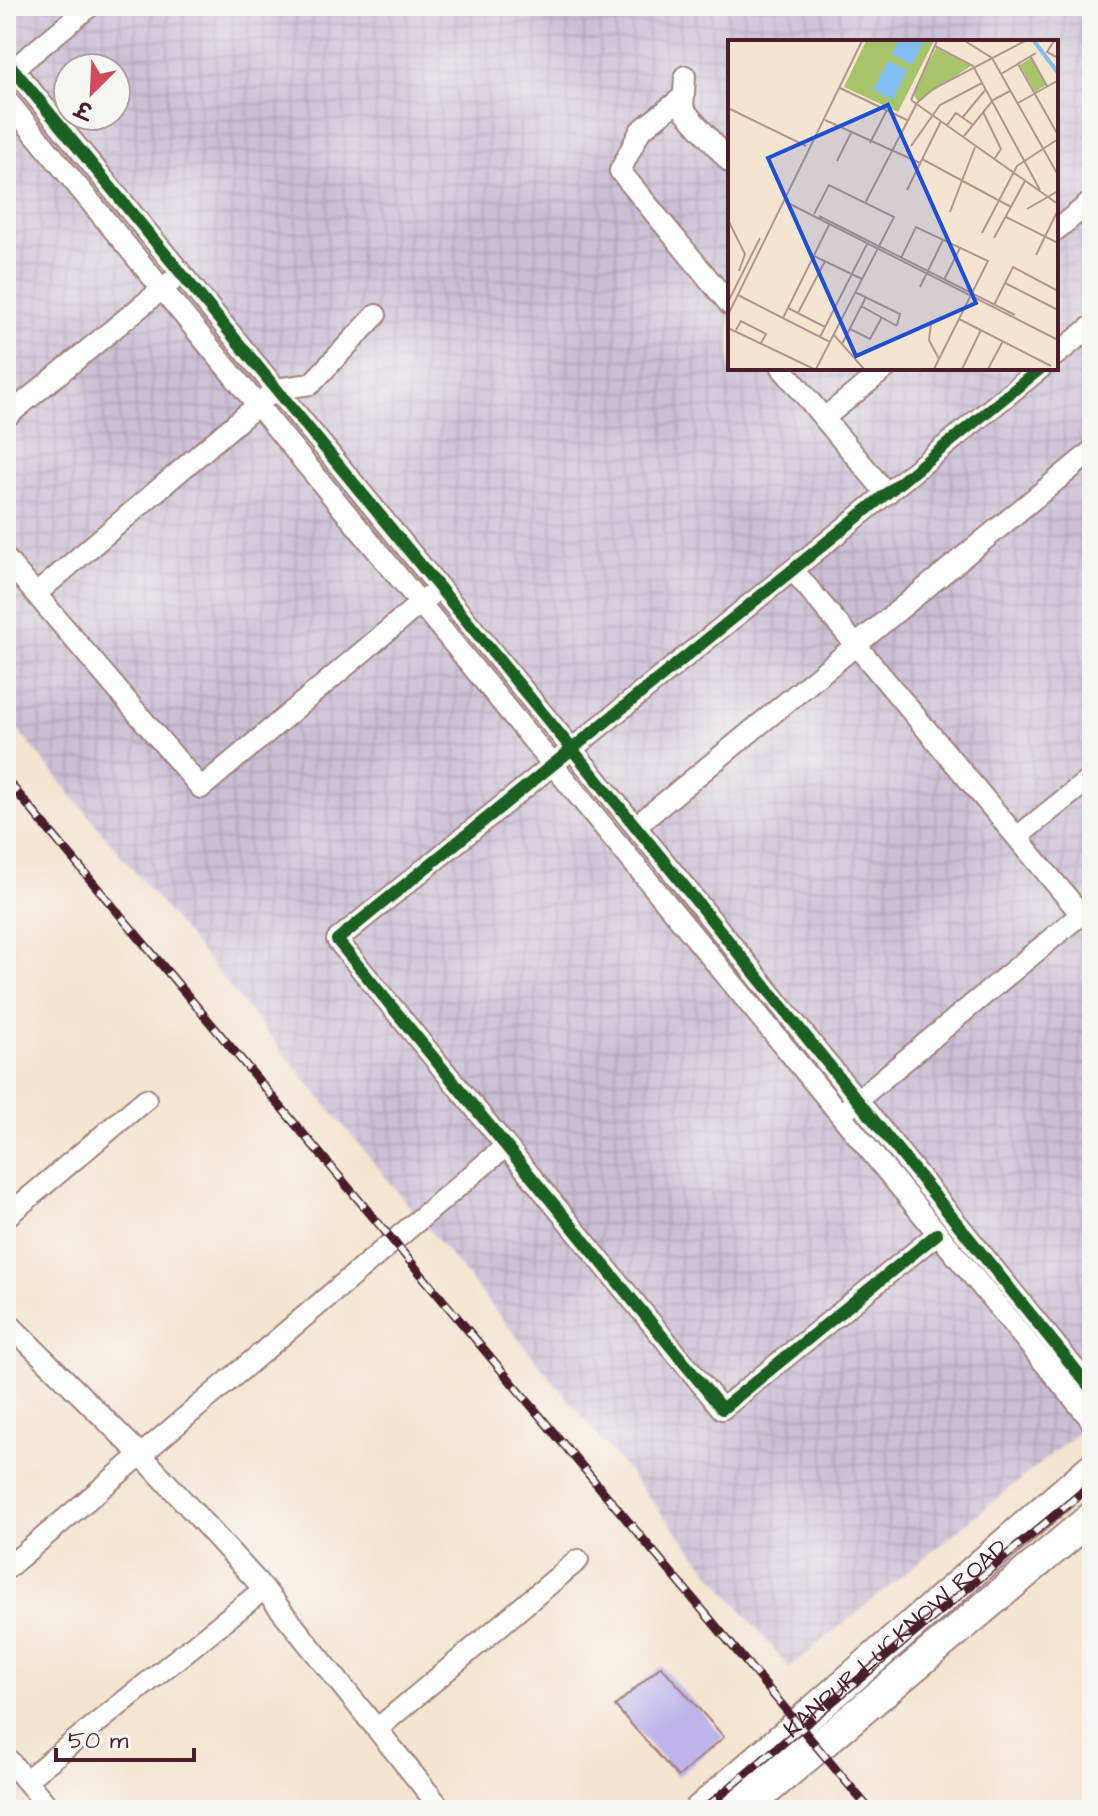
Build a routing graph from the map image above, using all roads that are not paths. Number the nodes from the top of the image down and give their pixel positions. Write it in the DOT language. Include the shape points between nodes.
graph roads {
  1 [pos="90,6"];
  2 [pos="8,68"];
  3 [pos="6,99"];
  4 [pos="728,160"];
  5 [pos="1092,201"];
  6 [pos="1058,226"];
  7 [pos="181,273"];
  8 [pos="162,289"];
  9 [pos="728,303"];
  10 [pos="376,315"];
  11 [pos="1092,326"];
  12 [pos="1058,353"];
  13 [pos="784,370"];
  14 [pos="884,370"];
  15 [pos="1039,370"];
  16 [pos="276,389"];
  17 [pos="257,405"];
  18 [pos="6,417"];
  19 [pos="824,418"];
  20 [pos="1092,451"];
  21 [pos="887,494"];
  22 [pos="6,559"];
  23 [pos="793,570"];
  24 [pos="439,587"];
  25 [pos="36,594"];
  26 [pos="419,604"];
  27 [pos="856,645"];
  28 [pos="573,750"];
  29 [pos="552,767"];
  30 [pos="1092,777"];
  31 [pos="636,826"];
  32 [pos="1017,837"];
  33 [pos="1087,910"];
  34 [pos="146,1099"];
  35 [pos="857,1100"];
  36 [pos="838,1116"];
  37 [pos="506,1146"];
  38 [pos="6,1217"];
  39 [pos="937,1234"];
  40 [pos="6,1321"];
  41 [pos="1092,1390"];
  42 [pos="1092,1421"];
  43 [pos="140,1456"];
  44 [pos="1092,1468"];
  45 [pos="1092,1517"];
  46 [pos="578,1560"];
  47 [pos="6,1569"];
  48 [pos="264,1589"];
  49 [pos="377,1729"];
  50 [pos="6,1757"];
  51 [pos="26,1780"];
  52 [pos="769,1799"];
  53 [pos="51,1810"];
  54 [pos="442,1810"];
  55 [pos="700,1810"];
  56 [pos="743,1810"];
  1 -- 2 [label="street"];
  2 -- 7 [label="street"];
  3 -- 8 [label="street"];
  4 -- 9 [label="street" via="683,109 684,86 640,131 620,171"];
  5 -- 6 [label="street"];
  7 -- 8 [label="street"];
  7 -- 16 [label="street"];
  8 -- 17 [label="street"];
  8 -- 18 [label="street"];
  10 -- 16 [label="street" via="311,384"];
  11 -- 12 [label="street"];
  13 -- 19 [label="street"];
  14 -- 19 [label="street"];
  15 -- 21 [label="street"];
  16 -- 17 [label="street"];
  16 -- 24 [label="street"];
  17 -- 25 [label="street"];
  17 -- 26 [label="street"];
  19 -- 21 [label="street"];
  20 -- 27 [label="street"];
  21 -- 23 [label="street"];
  22 -- 25 [label="street"];
  23 -- 27 [label="street"];
  23 -- 28 [label="street"];
  24 -- 26 [label="street"];
  24 -- 28 [label="street"];
  25 -- 26 [label="street" via="201,788"];
  26 -- 29 [label="street"];
  27 -- 31 [label="street"];
  27 -- 32 [label="street"];
  28 -- 29 [label="street"];
  28 -- 31 [label="street"];
  29 -- 36 [label="street"];
  29 -- 37 [label="street" via="337,940"];
  30 -- 32 [label="street"];
  31 -- 35 [label="street"];
  32 -- 33 [label="street"];
  33 -- 35 [label="street"];
  34 -- 38 [label="street"];
  35 -- 36 [label="street"];
  35 -- 41 [label="street"];
  36 -- 39 [label="street"];
  37 -- 39 [label="street" via="722,1409"];
  37 -- 43 [label="street"];
  39 -- 42 [label="street"];
  40 -- 43 [label="street"];
  43 -- 47 [label="street"];
  43 -- 48 [label="street"];
  44 -- 55 [label="highway, KANPUR-LUCKNOW ROAD"];
  45 -- 52 [label="highway, KANPUR-LUCKNOW ROAD"];
  46 -- 49 [label="street"];
  48 -- 49 [label="street"];
  48 -- 51 [label="street"];
  49 -- 54 [label="street"];
  50 -- 51 [label="street"];
  51 -- 53 [label="street"];
  52 -- 56 [label="highway, KANPUR-LUCKNOW ROAD"];
}
